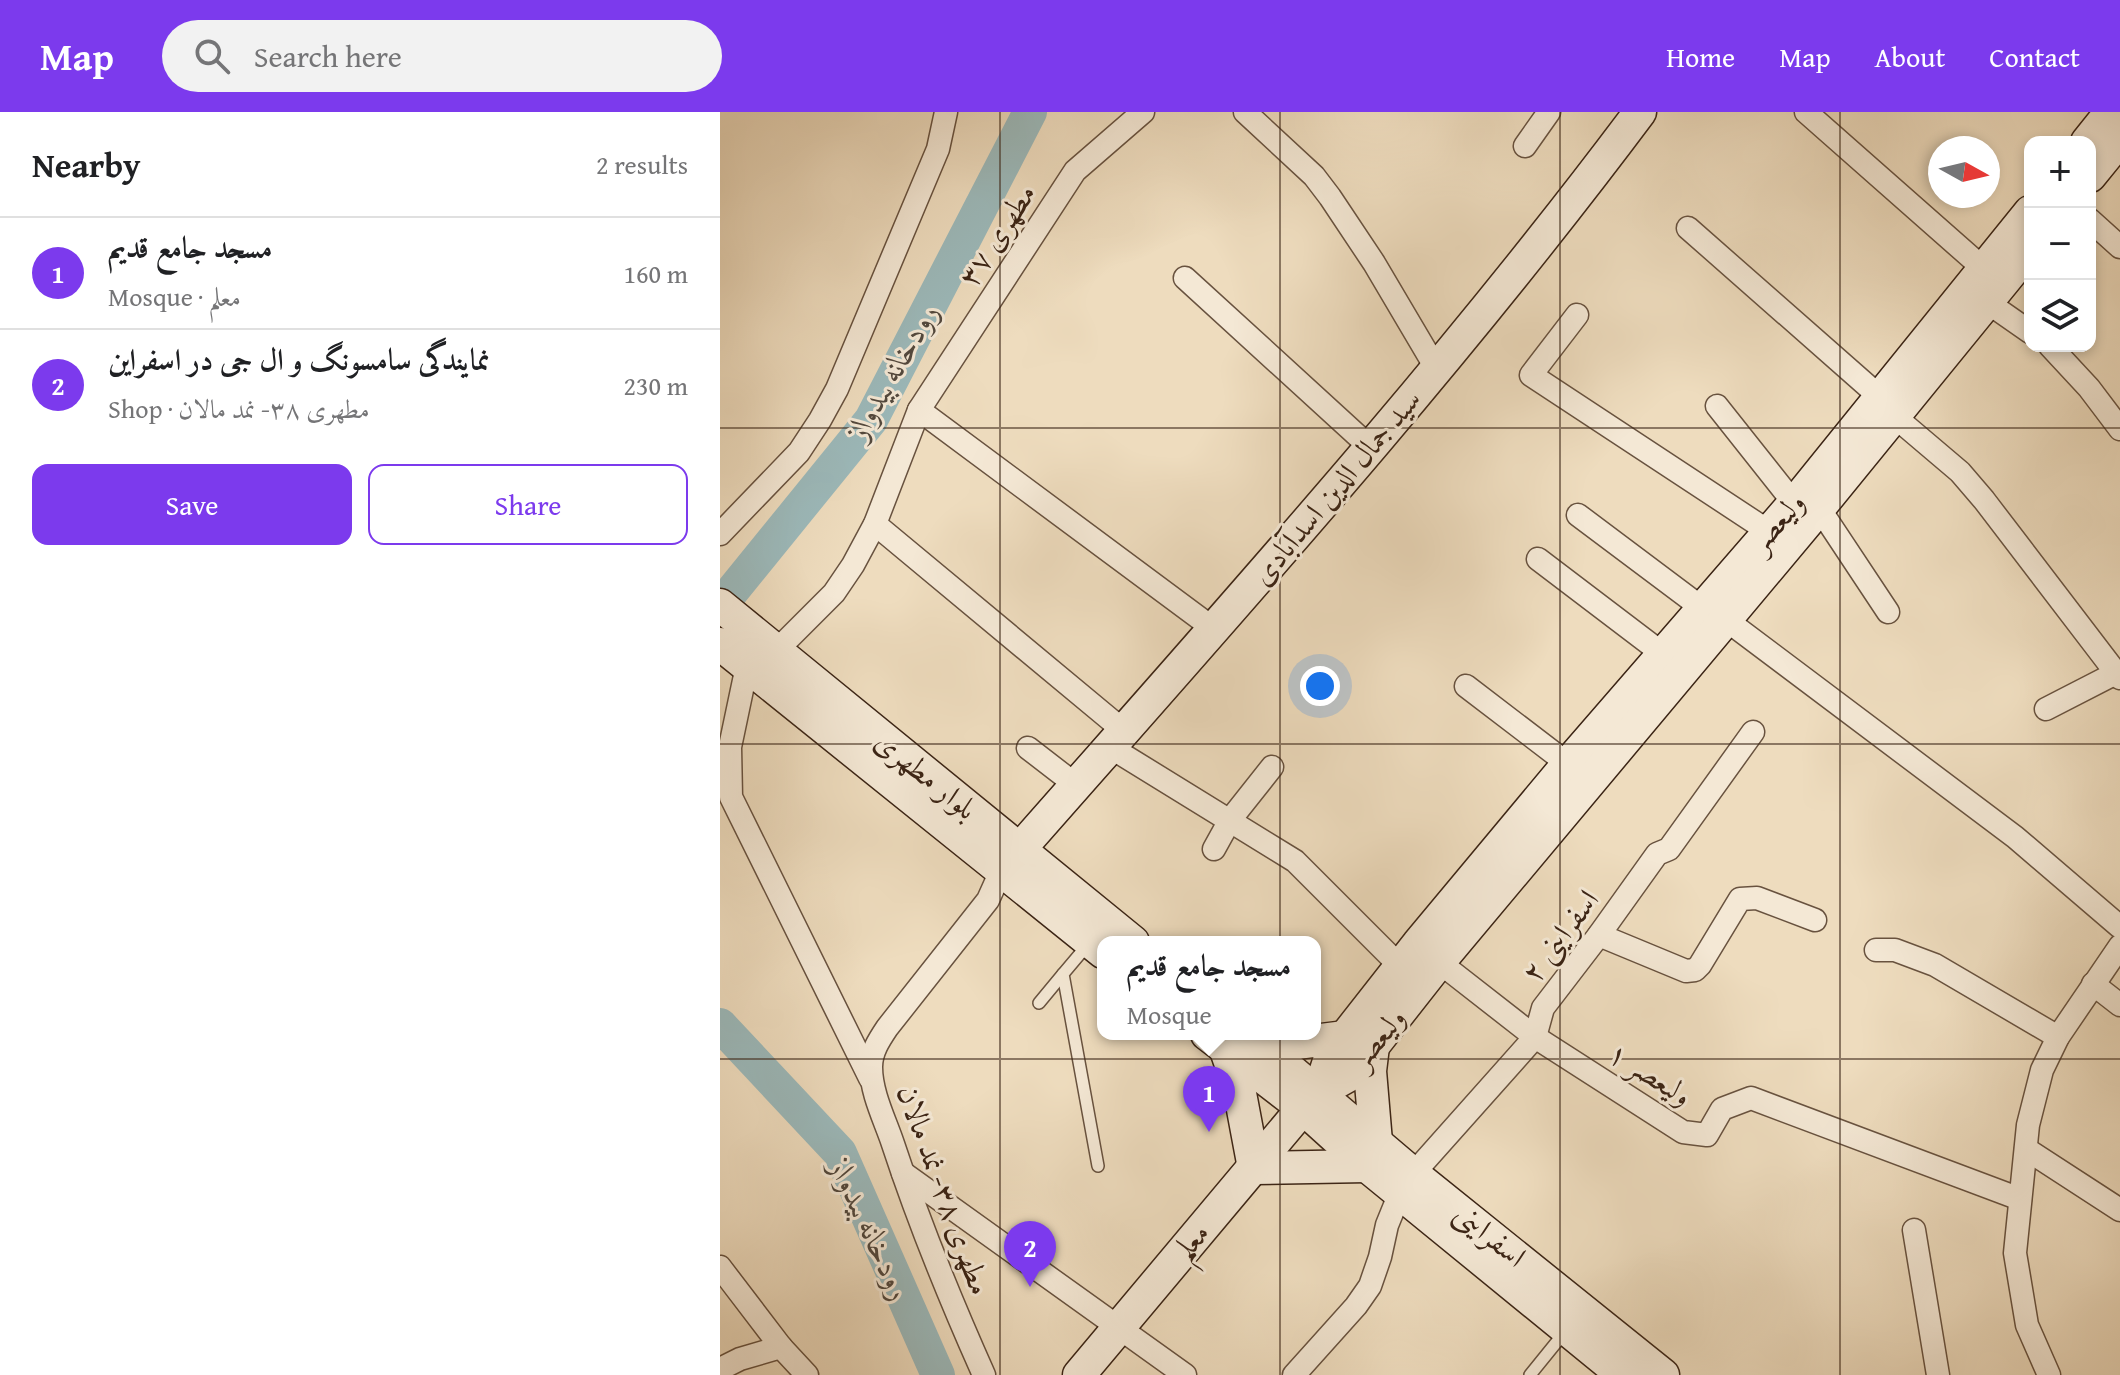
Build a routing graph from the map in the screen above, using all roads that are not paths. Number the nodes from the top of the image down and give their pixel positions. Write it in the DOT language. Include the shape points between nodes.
graph roads {
  1 [pos="946,112"];
  2 [pos="1143,112"];
  3 [pos="1245,112"];
  4 [pos="1549,112"];
  5 [pos="1640,112"];
  6 [pos="1806,112"];
  7 [pos="2111,112"];
  8 [pos="2092,136"];
  9 [pos="2120,139"];
  10 [pos="1525,146"];
  11 [pos="2096,169"];
  12 [pos="2024,219"];
  13 [pos="2096,225"];
  14 [pos="1688,228"];
  15 [pos="2120,247"];
  16 [pos="2024,256"];
  17 [pos="1984,269"];
  18 [pos="1185,278"];
  19 [pos="1987,302"];
  20 [pos="1577,315"];
  21 [pos="2024,328"];
  22 [pos="2056,352"];
  23 [pos="1436,368"];
  24 [pos="1717,406"];
  25 [pos="1887,406"];
  26 [pos="919,410"];
  27 [pos="2120,429"];
  28 [pos="1371,448"];
  29 [pos="1805,501"];
  30 [pos="1578,515"];
  31 [pos="875,524"];
  32 [pos="1768,531"];
  33 [pos="720,534"];
  34 [pos="1538,559"];
  35 [pos="720,605"];
  36 [pos="1888,612"];
  37 [pos="1714,613"];
  38 [pos="1214,629"];
  39 [pos="735,647"];
  40 [pos="775,652"];
  41 [pos="1663,654"];
  42 [pos="2119,674"];
  43 [pos="1466,686"];
  44 [pos="2046,709"];
  45 [pos="1753,732"];
  46 [pos="1117,739"];
  47 [pos="1028,748"];
  48 [pos="1568,764"];
  49 [pos="1272,767"];
  50 [pos="1076,785"];
  51 [pos="1230,820"];
  52 [pos="1214,849"];
  53 [pos="1010,860"];
  54 [pos="1815,920"];
  55 [pos="2120,927"];
  56 [pos="1599,935"];
  57 [pos="1124,936"];
  58 [pos="2120,946"];
  59 [pos="1097,947"];
  60 [pos="1876,950"];
  61 [pos="1419,958"];
  62 [pos="1063,974"];
  63 [pos="2093,984"];
  64 [pos="1039,1003"];
  65 [pos="2120,1005"];
  66 [pos="1535,1037"];
  67 [pos="2058,1037"];
  68 [pos="1236,1041"];
  69 [pos="1359,1041"];
  70 [pos="872,1081"];
  71 [pos="1311,1100"];
  72 [pos="2026,1149"];
  73 [pos="1371,1154"];
  74 [pos="1098,1166"];
  75 [pos="1254,1168"];
  76 [pos="903,1173"];
  77 [pos="1407,1184"];
  78 [pos="2020,1199"];
  79 [pos="2120,1210"];
  80 [pos="1914,1230"];
  81 [pos="1498,1257"];
  82 [pos="720,1267"];
  83 [pos="1116,1328"];
  84 [pos="1567,1329"];
  85 [pos="781,1347"];
  86 [pos="720,1369"];
  87 [pos="807,1375"];
  88 [pos="984,1375"];
  89 [pos="1079,1375"];
  90 [pos="1185,1375"];
  91 [pos="1294,1375"];
  92 [pos="1530,1375"];
  93 [pos="1623,1375"];
  94 [pos="1663,1375"];
  95 [pos="1938,1375"];
  96 [pos="2049,1375"];
  1 -- 33 [label="street" via="938,149 837,389 799,452"];
  2 -- 26 [label="street, مطهری ۳۷" via="1075,171"];
  3 -- 23 [label="street" via="1322,187"];
  4 -- 10 [label="street"];
  5 -- 23 [label="main road, سید جمال الدین اسدآبادی"];
  6 -- 17 [label="street"];
  7 -- 8 [label="main road"];
  9 -- 11 [label="main road"];
  12 -- 17 [label="main road, ولیعصر"];
  13 -- 15 [label="street"];
  14 -- 25 [label="street"];
  16 -- 19 [label="main road, ولیعصر"];
  17 -- 25 [label="main road, ولیعصر"];
  18 -- 28 [label="street"];
  19 -- 21 [label="street"];
  19 -- 25 [label="main road, ولیعصر"];
  20 -- 32 [label="street" via="1531,375"];
  22 -- 27 [label="street"];
  23 -- 28 [label="main road, سید جمال الدین اسدآبادی"];
  24 -- 29 [label="street"];
  25 -- 29 [label="main road, ولیعصر"];
  25 -- 42 [label="street" via="1976,490"];
  26 -- 31 [label="street, مطهری ۳۷"];
  26 -- 38 [label="street"];
  28 -- 38 [label="main road, سید جمال الدین اسدآبادی"];
  29 -- 32 [label="main road, ولیعصر"];
  29 -- 36 [label="street"];
  29 -- 37 [label="main road, ولیعصر"];
  30 -- 37 [label="street"];
  31 -- 40 [label="street, مطهری ۳۷" via="834,593"];
  31 -- 46 [label="street, ولیعصر ۱"];
  32 -- 37 [label="main road, ولیعصر"];
  34 -- 41 [label="street"];
  35 -- 39 [label="main road, بلوار مطهری"];
  37 -- 41 [label="main road, ولیعصر"];
  37 -- 55 [label="street" via="2015,837"];
  37 -- 61 [label="main road, ولیعصر"];
  38 -- 46 [label="main road, سید جمال الدین اسدآبادی"];
  39 -- 40 [label="main road, بلوار مطهری"];
  39 -- 53 [label="main road, بلوار مطهری"];
  39 -- 70 [label="street" via="731,797"];
  40 -- 53 [label="main road, بلوار مطهری"];
  41 -- 48 [label="main road, ولیعصر"];
  42 -- 44 [label="street"];
  43 -- 48 [label="street"];
  45 -- 56 [label="street, اسفراینی ۲"];
  46 -- 50 [label="main road, سید جمال الدین اسدآبادی"];
  46 -- 51 [label="street, ولیعصر ۱"];
  47 -- 50 [label="street"];
  48 -- 61 [label="main road, ولیعصر"];
  49 -- 51 [label="street"];
  50 -- 53 [label="main road, سید جمال الدین اسدآبادی"];
  51 -- 52 [label="street"];
  51 -- 61 [label="street, ولیعصر ۱" via="1295,861"];
  53 -- 57 [label="main road, بلوار مطهری"];
  53 -- 59 [label="main road, بلوار مطهری"];
  53 -- 70 [label="street, مطهری ۳۸- نمد مالان" via="988,900 887,1028 871,1063"];
  54 -- 56 [label="street" via="1757,898 1740,899 1700,965 1686,971"];
  56 -- 66 [label="street, اسفراینی ۲" via="1543,1008"];
  58 -- 63 [label="street"];
  59 -- 62 [label="lane"];
  60 -- 67 [label="street" via="1912,954"];
  61 -- 66 [label="street, ولیعصر ۱"];
  61 -- 69 [label="main road, ولیعصر"];
  62 -- 64 [label="lane"];
  62 -- 74 [label="lane"];
  63 -- 65 [label="street"];
  63 -- 67 [label="street"];
  66 -- 77 [label="street, اسفراینی ۲"];
  66 -- 78 [label="street, ولیعصر ۱" via="1683,1132 1707,1135 1722,1109 1751,1098"];
  67 -- 72 [label="street" via="2042,1070"];
  68 -- 69 [label="main road"];
  68 -- 71 [label="main road"];
  68 -- 75 [label="main road"];
  69 -- 71 [label="main road, ولیعصر" via="1331,1055"];
  69 -- 73 [label="main road" via="1370,1071"];
  70 -- 76 [label="street, مطهری ۳۸- نمد مالان"];
  71 -- 73 [label="main road, اسفراینی"];
  71 -- 75 [label="main road, معلم"];
  72 -- 78 [label="street"];
  72 -- 79 [label="street"];
  73 -- 75 [label="main road"];
  73 -- 77 [label="main road, اسفراینی"];
  75 -- 83 [label="main road, معلم"];
  76 -- 83 [label="street"];
  76 -- 88 [label="street, مطهری ۳۸- نمد مالان"];
  77 -- 81 [label="main road, اسفراینی"];
  77 -- 91 [label="street" via="1387,1225 1370,1286"];
  78 -- 96 [label="street" via="2015,1253 2027,1325"];
  80 -- 95 [label="street"];
  81 -- 84 [label="main road, اسفراینی"];
  81 -- 94 [label="main road, اسفراینی"];
  82 -- 85 [label="street"];
  83 -- 89 [label="main road, معلم"];
  83 -- 90 [label="street"];
  84 -- 92 [label="lane"];
  84 -- 93 [label="main road, اسفراینی"];
  85 -- 86 [label="street"];
  85 -- 87 [label="street"];
}
